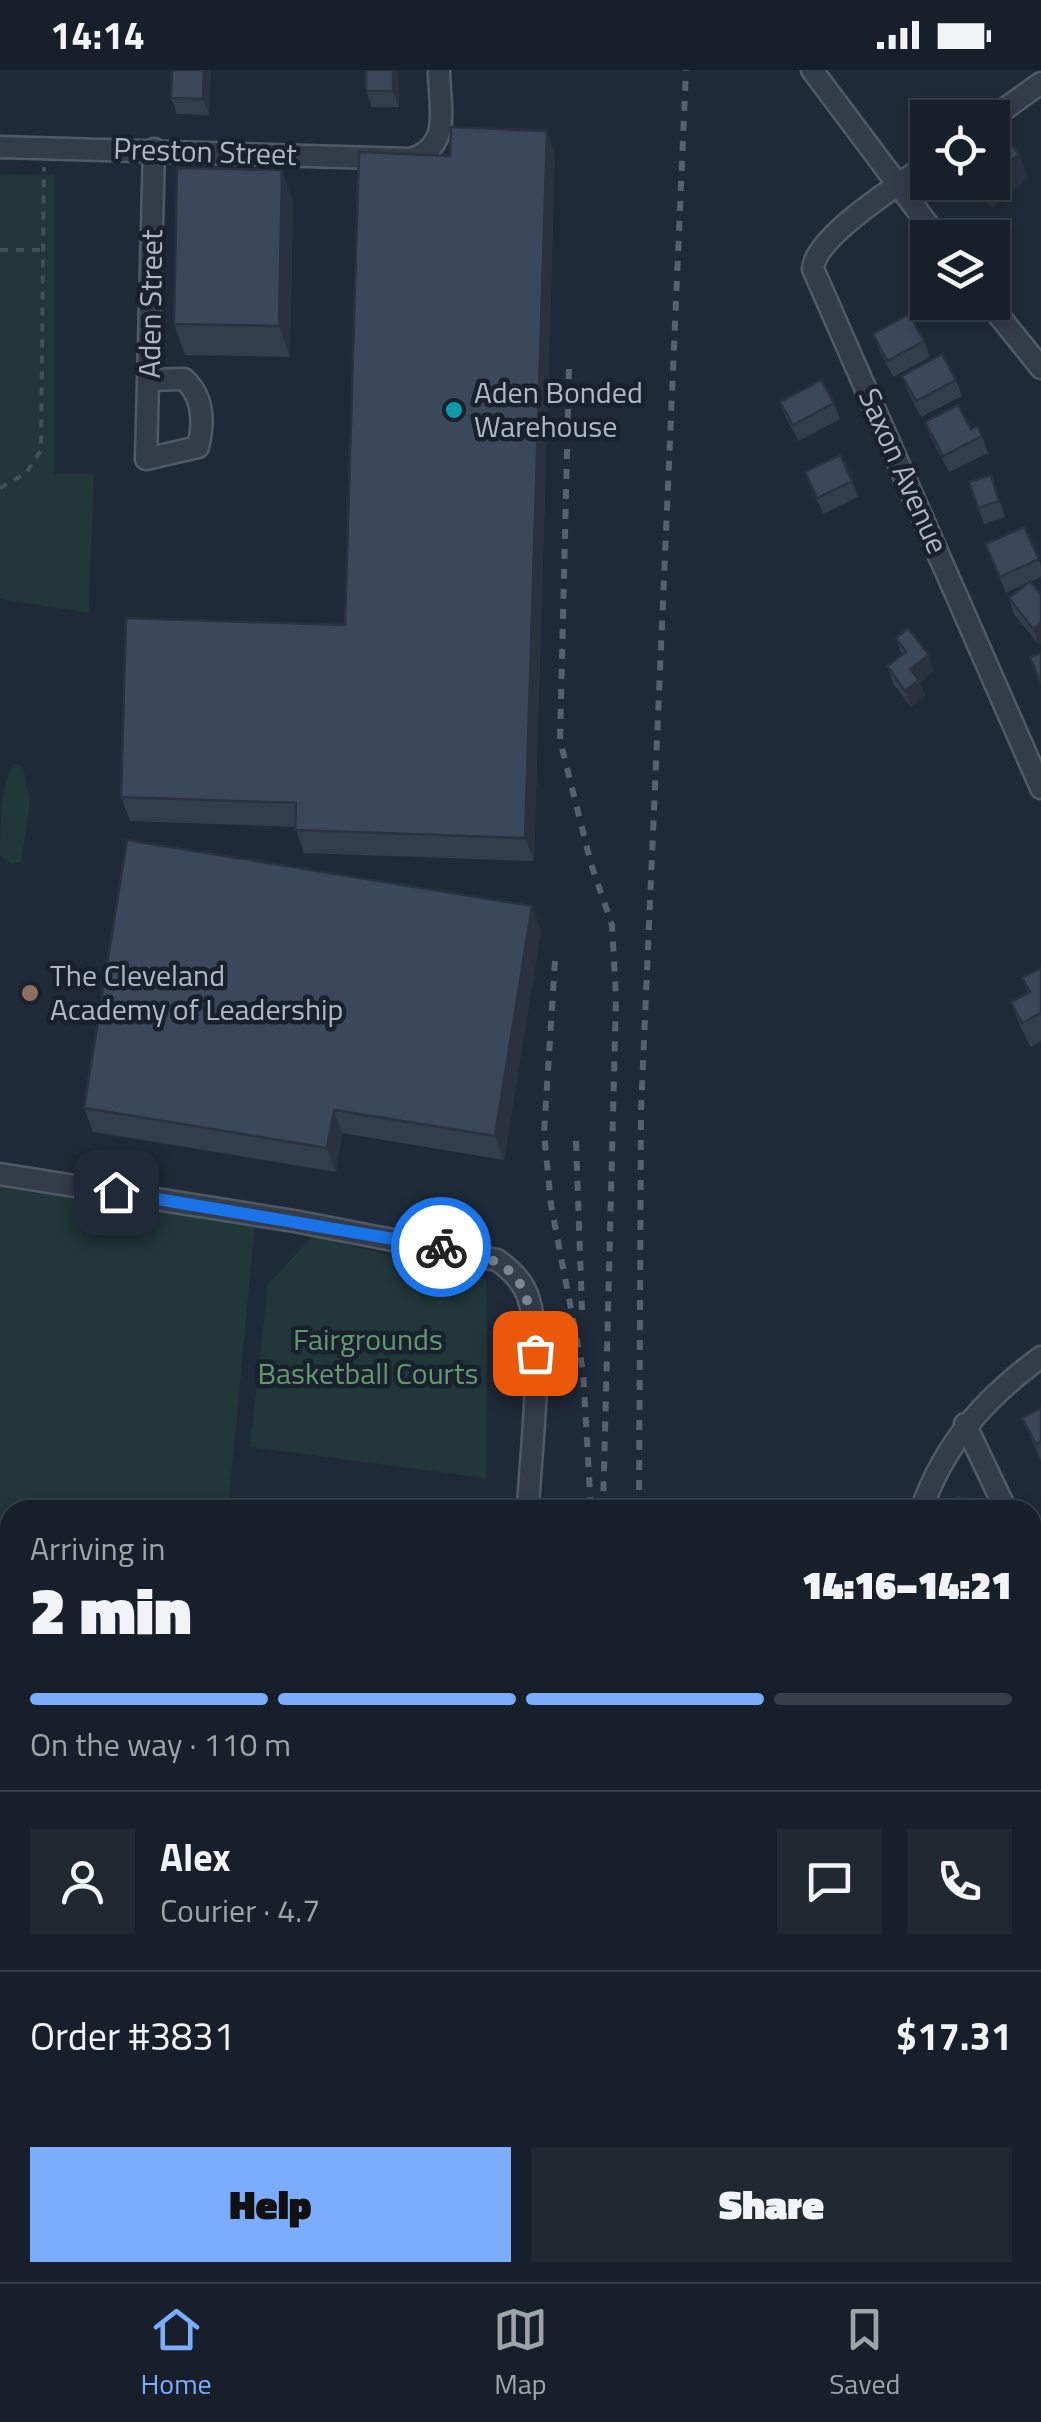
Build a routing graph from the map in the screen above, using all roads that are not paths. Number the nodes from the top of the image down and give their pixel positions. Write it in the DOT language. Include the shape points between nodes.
graph roads {
  1 [pos="439,70"];
  2 [pos="812,70"];
  3 [pos="1041,83"];
  4 [pos="1010,105"];
  5 [pos="0,148"];
  6 [pos="154,149"];
  7 [pos="910,177"];
  8 [pos="899,185"];
  9 [pos="925,220"];
  10 [pos="1002,320"];
  11 [pos="1041,368"];
  12 [pos="150,380"];
  13 [pos="1041,788"];
  14 [pos="0,1174"];
  15 [pos="1041,1357"];
  16 [pos="966,1424"];
  17 [pos="528,1500"];
  18 [pos="925,1500"];
  19 [pos="1001,1500"];
  1 -- 6 [label="street, Preston Street" via="442,130 432,149 411,159"];
  2 -- 8 [label="street"];
  3 -- 4 [label="street"];
  5 -- 6 [label="street, Preston Street"];
  6 -- 12 [label="street, Aden Street"];
  7 -- 8 [label="street, Saxon Avenue"];
  8 -- 9 [label="street"];
  8 -- 13 [label="street, Saxon Avenue" via="816,253 813,269"];
  10 -- 11 [label="street"];
  12 -- 12 [label="street, Aden Street" via="146,459 198,448 203,430 194,388 184,379"];
  14 -- 17 [label="street" via="497,1260 521,1282 532,1315"];
  15 -- 16 [label="street"];
  16 -- 18 [label="street"];
  16 -- 19 [label="street"];
}
